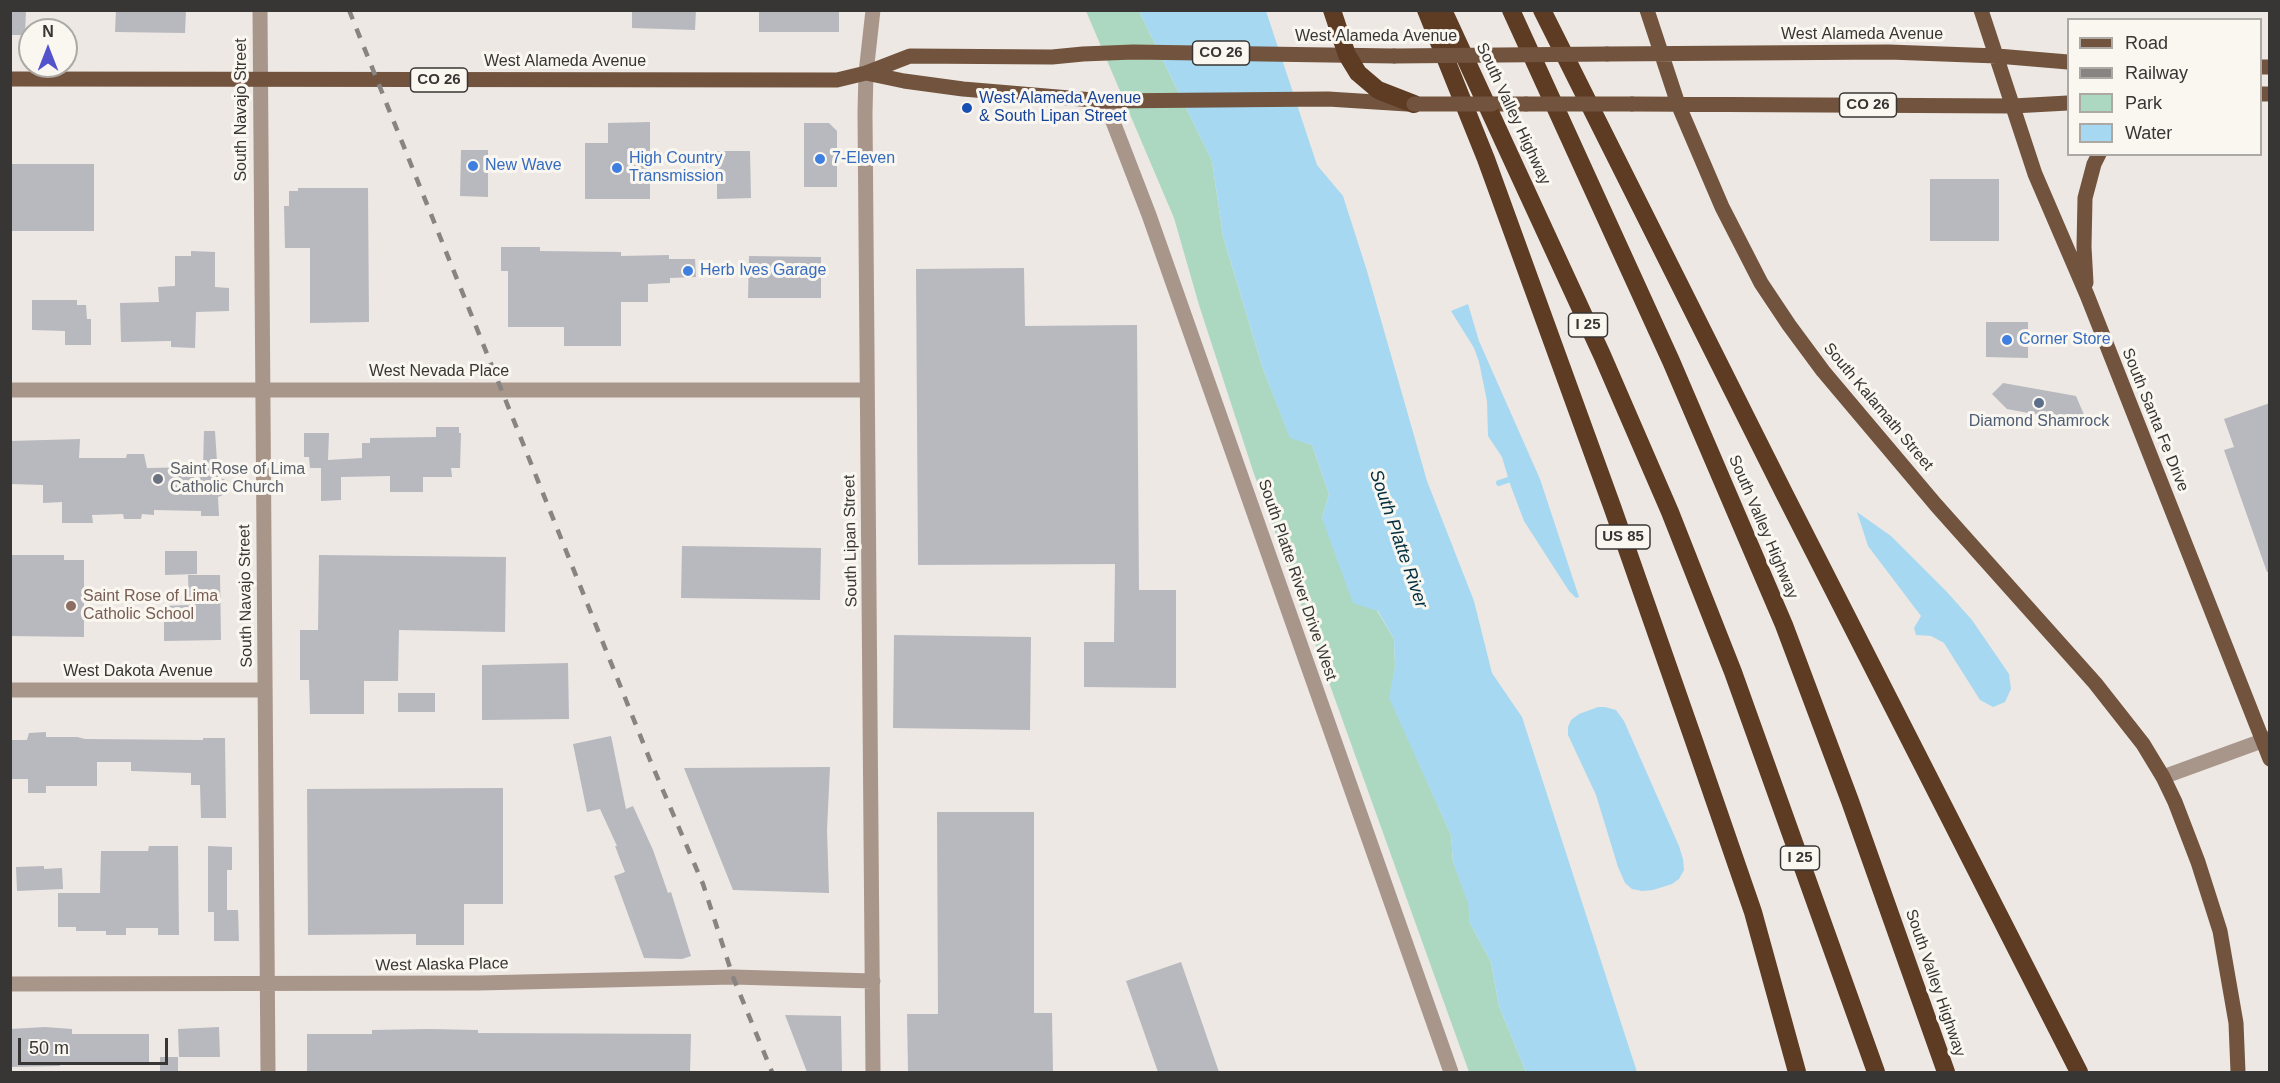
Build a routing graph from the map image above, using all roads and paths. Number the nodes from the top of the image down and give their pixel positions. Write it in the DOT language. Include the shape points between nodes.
graph roads {
  1 [pos="260,10"];
  2 [pos="873,10"];
  3 [pos="1332,10"];
  4 [pos="1426,10"];
  5 [pos="1443,10"];
  6 [pos="1511,10"];
  7 [pos="1542,10"];
  8 [pos="1647,10"];
  9 [pos="1981,10"];
  10 [pos="1662,53"];
  11 [pos="1347,55"];
  12 [pos="1997,56"];
  13 [pos="2067,62"];
  14 [pos="866,73"];
  15 [pos="10,79"];
  16 [pos="261,80"];
  17 [pos="1105,101"];
  18 [pos="2067,103"];
  19 [pos="1414,104"];
  20 [pos="1678,104"];
  21 [pos="2013,106"];
  22 [pos="2098,156"];
  23 [pos="2087,296"];
  24 [pos="10,390"];
  25 [pos="867,390"];
  26 [pos="261,391"];
  27 [pos="10,690"];
  28 [pos="265,690"];
  29 [pos="2266,739"];
  30 [pos="2270,759"];
  31 [pos="2163,777"];
  32 [pos="873,981"];
  33 [pos="10,984"];
  34 [pos="267,984"];
  35 [pos="268,1072"];
  36 [pos="873,1072"];
  37 [pos="1451,1072"];
  38 [pos="1797,1072"];
  39 [pos="1876,1072"];
  40 [pos="1946,1072"];
  41 [pos="2079,1072"];
  42 [pos="2238,1072"];
  1 -- 16 [label="street, South Navajo Street"];
  2 -- 14 [label="street, South Lipan Street"];
  3 -- 11 [label="highway"];
  4 -- 38 [label="highway, US 85" via="1486,159 1694,738 1753,912"];
  5 -- 39 [label="highway, South Valley Highway / I 25" via="1670,512 1733,672"];
  6 -- 40 [label="highway, South Valley Highway" via="1671,361 1784,625"];
  7 -- 41 [label="highway"];
  8 -- 10 [label="main road, South Kalamath Street"];
  9 -- 12 [label="main road, South Santa Fe Drive"];
  10 -- 11 [label="main road, West Alameda Avenue / CO 26, bridge"];
  10 -- 12 [label="main road, West Alameda Avenue / CO 26" via="1889,52"];
  10 -- 20 [label="main road, South Kalamath Street"];
  11 -- 14 [label="main road, West Alameda Avenue / CO 26" via="1133,52 1052,57 910,56"];
  11 -- 19 [label="highway" via="1369,83"];
  12 -- 13 [label="main road, West Alameda Avenue"];
  12 -- 21 [label="main road, South Santa Fe Drive"];
  14 -- 16 [label="main road, West Alameda Avenue / CO 26" via="837,80"];
  14 -- 17 [label="main road, West Alameda Avenue / CO 26" via="963,88"];
  14 -- 25 [label="street, South Lipan Street"];
  15 -- 16 [label="main road, West Alameda Avenue / CO 26"];
  16 -- 26 [label="street, South Navajo Street"];
  17 -- 19 [label="main road, West Alameda Avenue / CO 26" via="1328,99"];
  17 -- 37 [label="street, South Platte River Drive West" via="1149,215"];
  18 -- 21 [label="main road, West Alameda Avenue"];
  19 -- 20 [label="main road, West Alameda Avenue / CO 26, bridge"];
  20 -- 21 [label="main road, West Alameda Avenue / CO 26"];
  20 -- 31 [label="main road, South Kalamath Street" via="1739,243 1789,325 1936,505 2095,683 2143,744"];
  21 -- 23 [label="main road, South Santa Fe Drive" via="2035,174"];
  22 -- 23 [label="main road" via="2085,198"];
  23 -- 29 [label="main road, South Santa Fe Drive" via="2238,682"];
  24 -- 26 [label="street, West Nevada Place"];
  25 -- 26 [label="street, West Nevada Place"];
  25 -- 32 [label="street, South Lipan Street"];
  26 -- 28 [label="street, South Navajo Street"];
  27 -- 28 [label="street, West Dakota Avenue"];
  28 -- 34 [label="street, South Navajo Street"];
  29 -- 30 [label="main road, South Santa Fe Drive"];
  29 -- 31 [label="street"];
  31 -- 42 [label="main road" via="2198,862 2220,932 2236,1023"];
  32 -- 34 [label="street, West Alaska Place" via="733,977"];
  32 -- 36 [label="street, South Lipan Street"];
  33 -- 34 [label="street, West Alaska Place"];
  34 -- 35 [label="street, South Navajo Street"];
}
